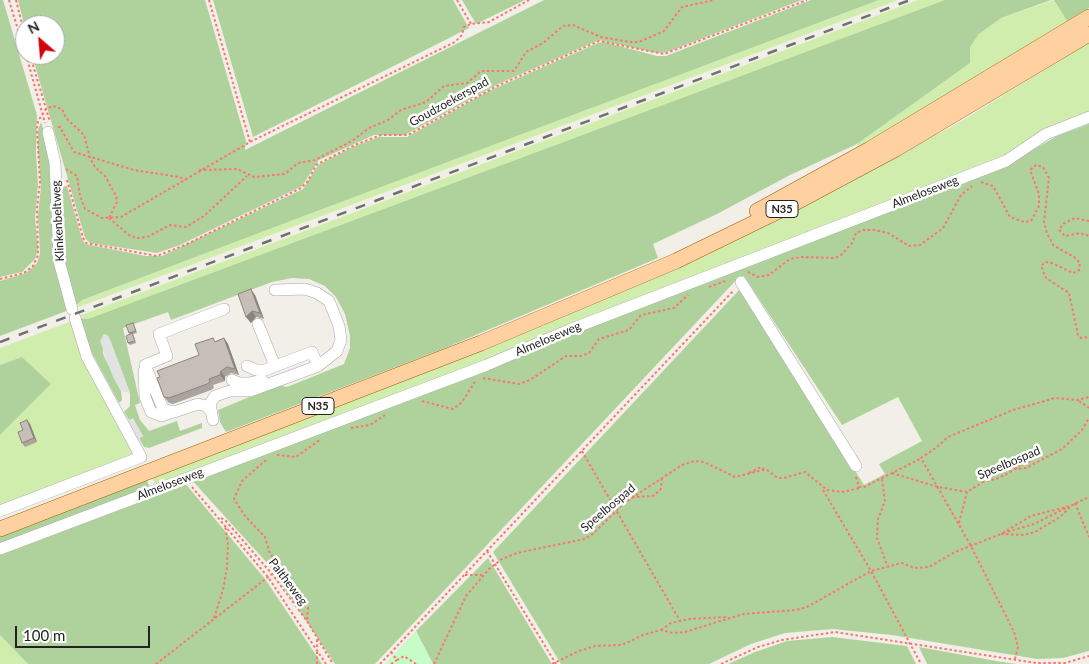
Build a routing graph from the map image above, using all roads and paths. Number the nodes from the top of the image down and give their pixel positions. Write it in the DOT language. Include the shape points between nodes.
graph roads {
  1 [pos="10,0"];
  2 [pos="16,0"];
  3 [pos="209,0"];
  4 [pos="457,0"];
  5 [pos="529,0"];
  6 [pos="714,0"];
  7 [pos="806,0"];
  8 [pos="20,15"];
  9 [pos="1089,17"];
  10 [pos="15,18"];
  11 [pos="471,24"];
  12 [pos="1089,34"];
  13 [pos="28,65"];
  14 [pos="33,65"];
  15 [pos="46,109"];
  16 [pos="42,113"];
  17 [pos="1089,117"];
  18 [pos="49,127"];
  19 [pos="250,142"];
  20 [pos="90,158"];
  21 [pos="200,170"];
  22 [pos="247,176"];
  23 [pos="186,180"];
  24 [pos="109,218"];
  25 [pos="1089,221"];
  26 [pos="1089,236"];
  27 [pos="634,277"];
  28 [pos="738,277"];
  29 [pos="0,279"];
  30 [pos="706,288"];
  31 [pos="275,290"];
  32 [pos="694,292"];
  33 [pos="224,310"];
  34 [pos="258,324"];
  35 [pos="1089,337"];
  36 [pos="317,363"];
  37 [pos="247,366"];
  38 [pos="275,366"];
  39 [pos="232,380"];
  40 [pos="1088,398"];
  41 [pos="1078,400"];
  42 [pos="414,403"];
  43 [pos="1089,408"];
  44 [pos="388,412"];
  45 [pos="1089,418"];
  46 [pos="345,429"];
  47 [pos="324,438"];
  48 [pos="582,451"];
  49 [pos="276,455"];
  50 [pos="268,458"];
  51 [pos="921,458"];
  52 [pos="1036,461"];
  53 [pos="856,466"];
  54 [pos="1013,470"];
  55 [pos="892,473"];
  56 [pos="662,476"];
  57 [pos="185,478"];
  58 [pos="882,480"];
  59 [pos="938,487"];
  60 [pos="822,488"];
  61 [pos="860,488"];
  62 [pos="967,492"];
  63 [pos="632,496"];
  64 [pos="1089,497"];
  65 [pos="1076,503"];
  66 [pos="1070,506"];
  67 [pos="616,510"];
  68 [pos="0,511"];
  69 [pos="220,518"];
  70 [pos="224,523"];
  71 [pos="958,524"];
  72 [pos="0,529"];
  73 [pos="1001,534"];
  74 [pos="1089,537"];
  75 [pos="971,546"];
  76 [pos="0,549"];
  77 [pos="487,551"];
  78 [pos="495,564"];
  79 [pos="887,565"];
  80 [pos="871,570"];
  81 [pos="272,574"];
  82 [pos="465,575"];
  83 [pos="482,575"];
  84 [pos="268,577"];
  85 [pos="727,617"];
  86 [pos="214,618"];
  87 [pos="307,621"];
  88 [pos="680,621"];
  89 [pos="661,630"];
  90 [pos="317,637"];
  91 [pos="910,642"];
  92 [pos="317,649"];
  93 [pos="391,652"];
  94 [pos="1089,656"];
  95 [pos="1015,659"];
  96 [pos="397,660"];
  97 [pos="556,663"];
  98 [pos="156,664"];
  99 [pos="317,664"];
  100 [pos="326,664"];
  101 [pos="333,664"];
  102 [pos="380,664"];
  103 [pos="391,664"];
  104 [pos="416,664"];
  105 [pos="434,664"];
  106 [pos="552,664"];
  107 [pos="721,664"];
  108 [pos="921,664"];
  1 -- 10 [label="path"];
  2 -- 8 [label="path"];
  3 -- 19 [label="path"];
  4 -- 11 [label="path"];
  5 -- 11 [label="path" via="489,22"];
  6 -- 22 [label="path" via="682,7 664,30 639,42 601,37 580,27 563,26 526,52 514,72 481,71 467,83 444,86 426,102 401,110 352,141 315,160 298,163 285,174"];
  7 -- 24 [label="path, Goudzoekerspad" via="664,54 599,41 497,86 408,135 381,135 355,145 316,166 301,188 157,256 111,246 89,245 84,241 64,168 77,176 85,209"];
  9 -- 27 [label="main road, N35" via="870,149"];
  11 -- 19 [label="path" via="464,28 455,42"];
  12 -- 27 [label="main road, N35" via="896,149 721,240"];
  13 -- 16 [label="path"];
  14 -- 15 [label="path"];
  15 -- 16 [label="path"];
  15 -- 18 [label="path"];
  15 -- 20 [label="path" via="53,106 62,110 84,135"];
  16 -- 18 [label="path"];
  16 -- 29 [label="path" via="36,129 40,182 38,255 33,266 24,273"];
  17 -- 57 [label="street, Almeloseweg" via="1046,134 1006,161 569,330 487,365"];
  18 -- 20 [label="path" via="60,127 74,152"];
  18 -- 68 [label="street, Klinkenbeltweg" via="55,163 59,262 73,314 87,358 141,457"];
  19 -- 21 [label="path"];
  20 -- 23 [label="path"];
  20 -- 24 [label="path" via="116,196 117,202"];
  21 -- 22 [label="path" via="238,169"];
  21 -- 23 [label="path"];
  22 -- 24 [label="path" via="204,216 186,227 170,225 147,237 137,238"];
  23 -- 24 [label="path" via="121,217"];
  25 -- 26 [label="path" via="1075,218 1059,230 1065,236 1080,233"];
  27 -- 72 [label="main road, Almeloseweg / N35" via="481,343"];
  28 -- 30 [label="path"];
  28 -- 35 [label="path" via="752,273 758,277 769,275 790,259 835,258 852,243 856,233 863,230 888,233 909,246 920,245 943,228 961,195 975,184 984,182 994,186 1010,217 1016,221 1031,221 1038,206 1039,194 1030,170 1036,165 1043,167 1048,178 1044,222 1047,233 1054,245 1080,262 1079,270 1073,273 1052,263 1045,262 1040,266 1046,278 1069,293 1078,335"];
  28 -- 48 [label="path"];
  28 -- 53 [label="street"];
  31 -- 36 [label="street" via="305,289 329,301 342,340 337,351"];
  32 -- 42 [label="path" via="674,308 641,315 629,330 599,339 589,353 566,356 530,380 519,384 477,379 462,402 453,409 445,409 436,403"];
  33 -- 36 [label="street" via="159,334 167,356 145,365 160,407 165,411 174,412 198,404 206,406 211,415 210,404 215,396 230,391 250,391"];
  34 -- 38 [label="street"];
  36 -- 38 [label="street" via="312,352"];
  36 -- 39 [label="street" via="257,382 238,383"];
  37 -- 38 [label="street" via="256,370"];
  40 -- 41 [label="path"];
  41 -- 43 [label="path"];
  41 -- 51 [label="path" via="1055,398 1013,410 948,437"];
  44 -- 46 [label="path" via="370,425"];
  45 -- 52 [label="path, Speelbospad" via="1074,440"];
  47 -- 49 [label="path" via="296,457"];
  48 -- 67 [label="path"];
  48 -- 77 [label="path"];
  50 -- 87 [label="path" via="242,481 234,499 265,537 286,581 306,600"];
  51 -- 55 [label="path"];
  51 -- 59 [label="path"];
  52 -- 54 [label="path, Speelbospad" via="1026,468"];
  52 -- 54 [label="path" via="1025,462"];
  53 -- 61 [label="path" via="853,471"];
  54 -- 62 [label="path, Speelbospad"];
  55 -- 58 [label="path"];
  55 -- 59 [label="path, Speelbospad"];
  56 -- 60 [label="path, Speelbospad" via="682,465 699,461 717,466 730,476 740,477 765,470 778,478 805,472"];
  56 -- 63 [label="path, Speelbospad"];
  56 -- 63 [label="path" via="660,488 653,496"];
  57 -- 69 [label="path, Paltheweg"];
  57 -- 76 [label="street, Almeloseweg"];
  58 -- 61 [label="path"];
  58 -- 79 [label="path" via="886,501 878,519 877,538"];
  59 -- 62 [label="path, Speelbospad"];
  59 -- 71 [label="path"];
  60 -- 61 [label="path" via="842,492"];
  60 -- 80 [label="path"];
  62 -- 71 [label="path"];
  63 -- 67 [label="path, Speelbospad"];
  64 -- 65 [label="path"];
  65 -- 66 [label="path"];
  65 -- 74 [label="path"];
  66 -- 73 [label="path" via="1034,524"];
  66 -- 73 [label="path" via="1031,516"];
  66 -- 73 [label="path" via="1060,517 1035,532"];
  67 -- 78 [label="path, Speelbospad" via="585,539 517,553"];
  67 -- 88 [label="path"];
  69 -- 70 [label="path, Paltheweg"];
  69 -- 81 [label="path, Paltheweg"];
  70 -- 84 [label="path, Paltheweg"];
  70 -- 86 [label="path" via="228,544 227,567"];
  71 -- 75 [label="path"];
  73 -- 75 [label="path"];
  75 -- 79 [label="path" via="929,567 914,568 902,563"];
  75 -- 95 [label="path" via="1014,632 1018,647"];
  77 -- 78 [label="path"];
  77 -- 82 [label="path"];
  78 -- 83 [label="path, Speelbospad"];
  78 -- 97 [label="path"];
  79 -- 80 [label="path"];
  80 -- 85 [label="path" via="807,607"];
  80 -- 91 [label="path"];
  81 -- 84 [label="path"];
  81 -- 87 [label="path, Paltheweg"];
  82 -- 83 [label="path"];
  82 -- 93 [label="path"];
  83 -- 105 [label="path, Speelbospad" via="466,596"];
  84 -- 86 [label="path"];
  84 -- 92 [label="path, Paltheweg"];
  85 -- 88 [label="path"];
  85 -- 89 [label="path" via="684,632"];
  86 -- 98 [label="path"];
  87 -- 90 [label="path, Paltheweg"];
  88 -- 89 [label="path"];
  89 -- 97 [label="path" via="643,634 622,645 587,648"];
  90 -- 92 [label="path"];
  90 -- 101 [label="path, Paltheweg"];
  91 -- 95 [label="path"];
  91 -- 107 [label="path" via="835,632 782,640"];
  91 -- 108 [label="path"];
  92 -- 99 [label="path"];
  92 -- 100 [label="path, Paltheweg"];
  93 -- 96 [label="path"];
  93 -- 102 [label="path"];
  94 -- 95 [label="path" via="1066,663"];
  96 -- 103 [label="path"];
  96 -- 104 [label="path" via="404,656"];
  97 -- 106 [label="path"];
}
